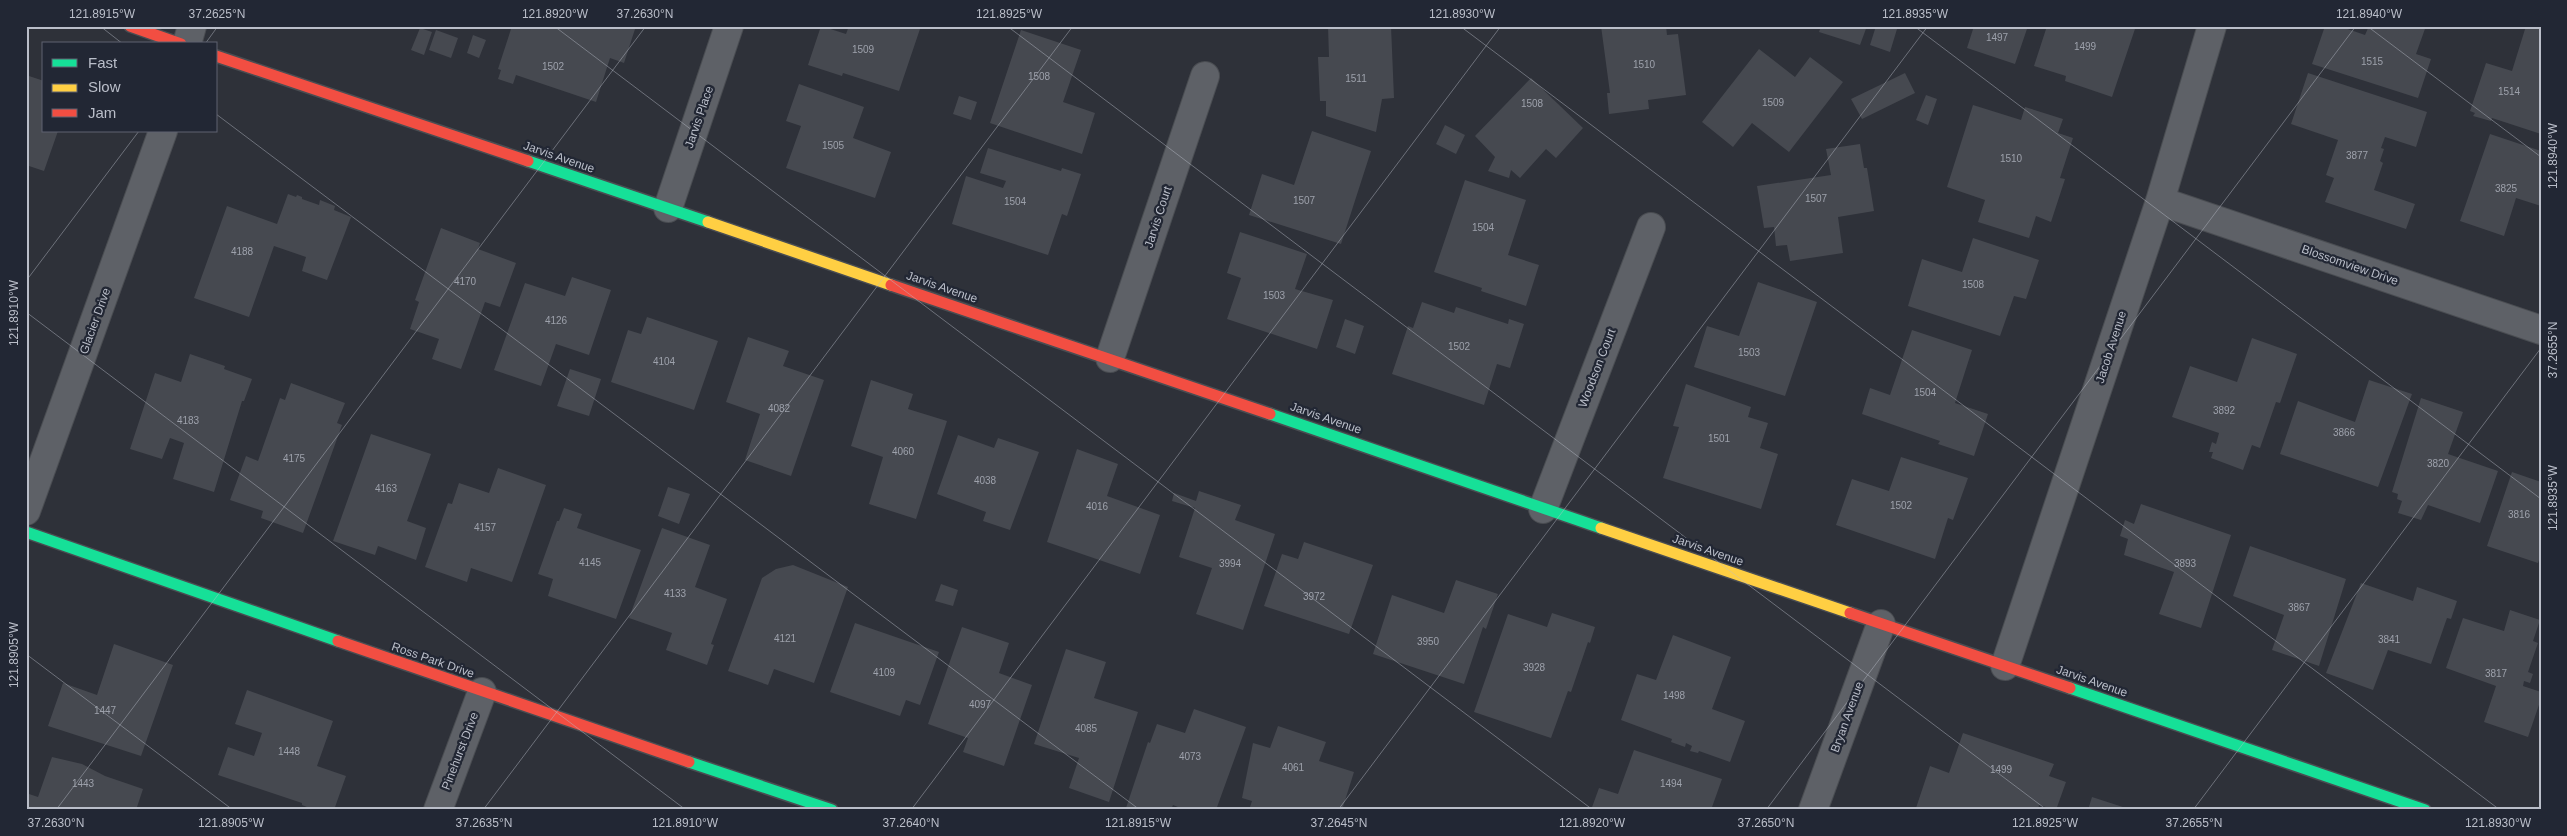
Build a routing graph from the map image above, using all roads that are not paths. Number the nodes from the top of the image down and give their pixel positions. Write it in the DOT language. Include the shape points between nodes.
graph roads {
  1 [pos="130,26"];
  2 [pos="192,26"];
  3 [pos="729,26"];
  4 [pos="2212,26"];
  5 [pos="175,42"];
  6 [pos="188,42"];
  7 [pos="218,57"];
  8 [pos="1205,76"];
  9 [pos="163,132"];
  10 [pos="2160,200"];
  11 [pos="668,208"];
  12 [pos="1651,227"];
  13 [pos="2541,330"];
  14 [pos="1110,358"];
  15 [pos="1543,509"];
  16 [pos="26,511"];
  17 [pos="26,532"];
  18 [pos="1881,624"];
  19 [pos="2005,666"];
  20 [pos="482,692"];
  21 [pos="438,810"];
  22 [pos="832,810"];
  23 [pos="1813,810"];
  24 [pos="2425,810"];
  1 -- 5 [label="street"];
  2 -- 6 [label="street"];
  3 -- 11 [label="street, Jarvis Place"];
  4 -- 10 [label="street, Jacob Avenue"];
  7 -- 11 [label="street, Jarvis Avenue"];
  8 -- 14 [label="street, Jarvis Court"];
  9 -- 16 [label="street, Glacier Drive"];
  10 -- 13 [label="street, Blossomview Drive"];
  10 -- 19 [label="street, Jacob Avenue"];
  11 -- 14 [label="street, Jarvis Avenue"];
  12 -- 15 [label="street, Woodson Court"];
  14 -- 15 [label="street, Jarvis Avenue"];
  15 -- 18 [label="street, Jarvis Avenue"];
  17 -- 20 [label="street, Ross Park Drive"];
  18 -- 19 [label="street, Jarvis Avenue"];
  18 -- 23 [label="street, Bryan Avenue"];
  19 -- 24 [label="street, Jarvis Avenue"];
  20 -- 21 [label="street, Pinehurst Drive"];
  20 -- 22 [label="street, Ross Park Drive"];
}
